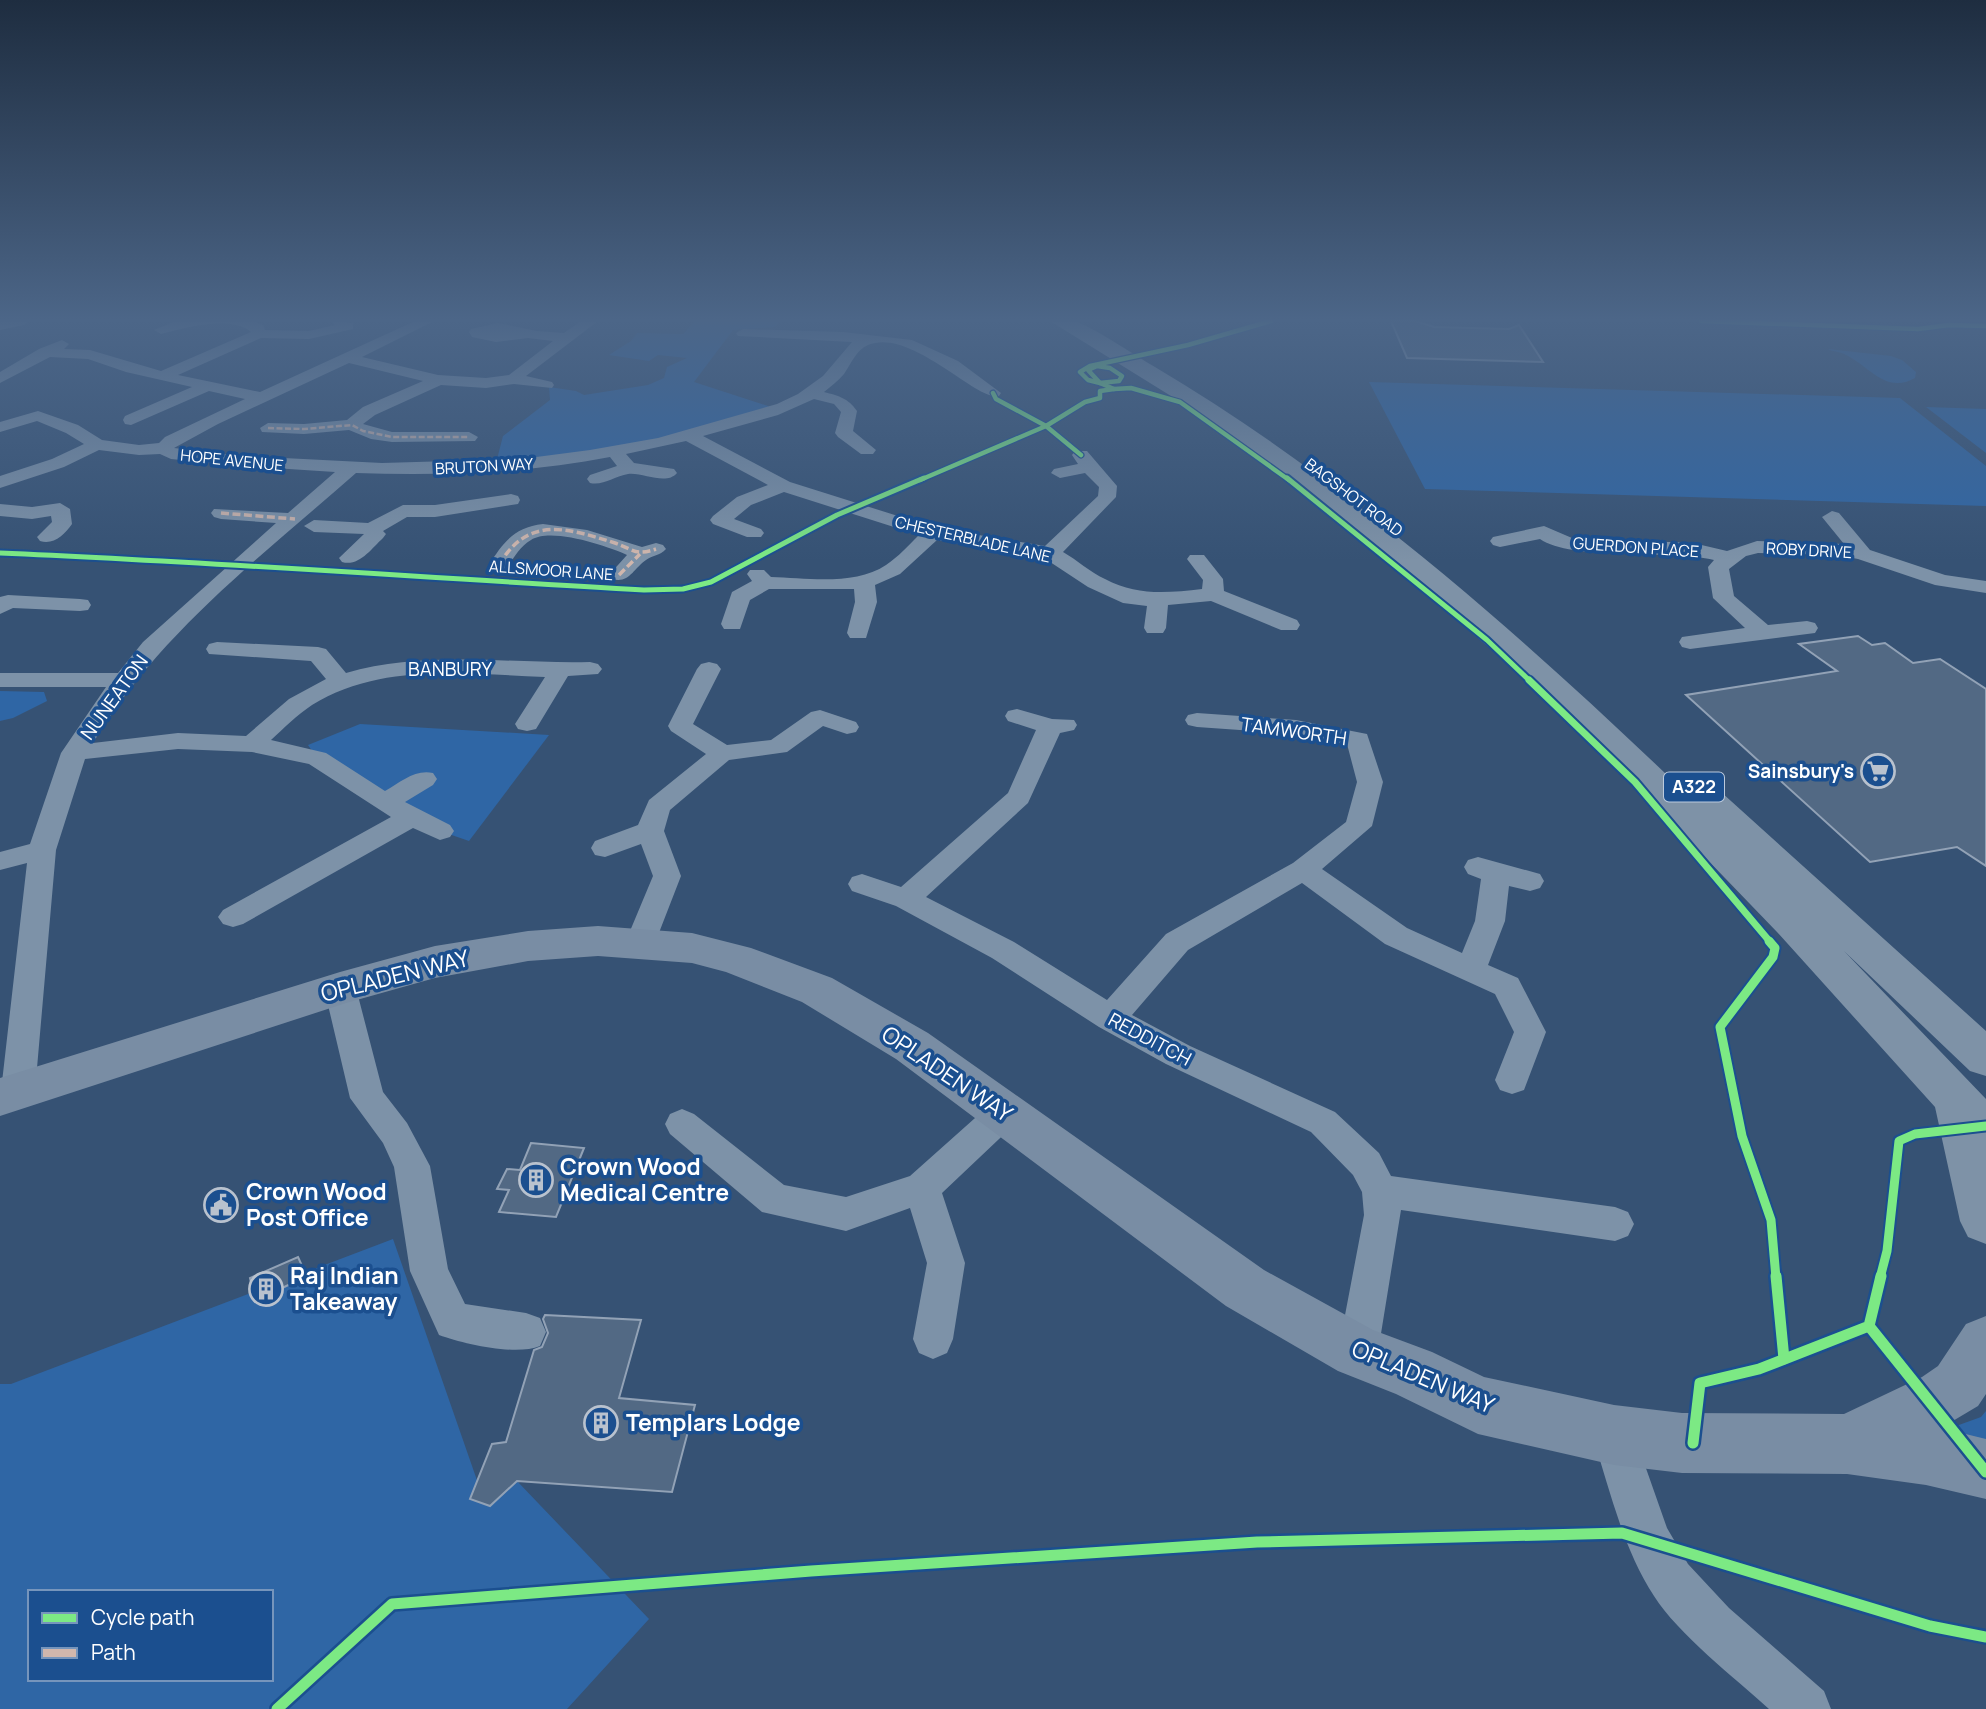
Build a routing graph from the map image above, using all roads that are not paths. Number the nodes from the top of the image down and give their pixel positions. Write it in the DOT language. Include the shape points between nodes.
graph roads {
  1 [pos="175,401"];
  2 [pos="252,401"];
  3 [pos="392,401"];
  4 [pos="794,401"];
  5 [pos="839,401"];
  6 [pos="1193,401"];
  7 [pos="1221,401"];
  8 [pos="131,421"];
  9 [pos="352,425"];
  10 [pos="0,426"];
  11 [pos="268,428"];
  12 [pos="690,436"];
  13 [pos="469,437"];
  14 [pos="97,445"];
  15 [pos="164,448"];
  16 [pos="867,450"];
  17 [pos="622,461"];
  18 [pos="514,466"];
  19 [pos="350,469"];
  20 [pos="668,473"];
  21 [pos="1060,473"];
  22 [pos="596,479"];
  23 [pos="0,482"];
  24 [pos="783,485"];
  25 [pos="511,500"];
  26 [pos="0,510"];
  27 [pos="221,513"];
  28 [pos="1832,517"];
  29 [pos="304,522"];
  30 [pos="372,529"];
  31 [pos="533,531"];
  32 [pos="754,533"];
  33 [pos="933,533"];
  34 [pos="47,537"];
  35 [pos="1500,541"];
  36 [pos="1050,553"];
  37 [pos="1863,554"];
  38 [pos="349,558"];
  39 [pos="1197,559"];
  40 [pos="1732,559"];
  41 [pos="499,565"];
  42 [pos="619,575"];
  43 [pos="863,581"];
  44 [pos="1986,587"];
  45 [pos="1213,594"];
  46 [pos="1158,600"];
  47 [pos="80,605"];
  48 [pos="0,608"];
  49 [pos="732,624"];
  50 [pos="1289,625"];
  51 [pos="1155,628"];
  52 [pos="1807,628"];
  53 [pos="1763,632"];
  54 [pos="858,633"];
  55 [pos="1690,642"];
  56 [pos="1521,644"];
  57 [pos="217,649"];
  58 [pos="709,669"];
  59 [pos="590,670"];
  60 [pos="560,671"];
  61 [pos="0,680"];
  62 [pos="122,680"];
  63 [pos="341,682"];
  64 [pos="1017,716"];
  65 [pos="1197,720"];
  66 [pos="527,723"];
  67 [pos="847,727"];
  68 [pos="252,744"];
  69 [pos="74,753"];
  70 [pos="722,753"];
  71 [pos="424,779"];
  72 [pos="385,803"];
  73 [pos="412,817"];
  74 [pos="440,831"];
  75 [pos="650,831"];
  76 [pos="605,848"];
  77 [pos="42,850"];
  78 [pos="0,861"];
  79 [pos="1303,870"];
  80 [pos="1530,881"];
  81 [pos="862,884"];
  82 [pos="906,899"];
  83 [pos="233,917"];
  84 [pos="640,943"];
  85 [pos="1471,970"];
  86 [pos="340,988"];
  87 [pos="1110,1018"];
  88 [pos="1986,1058"];
  89 [pos="1512,1080"];
  90 [pos="9,1094"];
  91 [pos="1004,1112"];
  92 [pos="1971,1115"];
  93 [pos="682,1124"];
  94 [pos="922,1188"];
  95 [pos="1380,1191"];
  96 [pos="1986,1221"];
  97 [pos="1615,1224"];
  98 [pos="526,1332"];
  99 [pos="933,1339"];
  100 [pos="1986,1343"];
  101 [pos="1358,1352"];
  102 [pos="1614,1435"];
  103 [pos="1847,1444"];
  104 [pos="1986,1469"];
  105 [pos="1806,1709"];
  1 -- 8 [label="street"];
  2 -- 15 [label="street"];
  3 -- 9 [label="street"];
  4 -- 12 [label="street, BRUTON WAY"];
  5 -- 16 [label="street" via="849,411 844,433"];
  6 -- 56 [label="highway, BAGSHOT ROAD / A322" via="1337,502"];
  7 -- 56 [label="highway, BAGSHOT ROAD / A322" via="1438,562"];
  9 -- 11 [label="street"];
  9 -- 13 [label="street" via="382,435"];
  10 -- 14 [label="street, HOPE AVENUE" via="38,416"];
  12 -- 17 [label="street, BRUTON WAY"];
  12 -- 24 [label="street, CHESTERBLADE LANE"];
  14 -- 15 [label="street, HOPE AVENUE"];
  14 -- 23 [label="street"];
  15 -- 19 [label="street, HOPE AVENUE" via="171,454"];
  17 -- 18 [label="street, BRUTON WAY"];
  17 -- 20 [label="street, BRUTON WAY"];
  17 -- 22 [label="street, BRUTON WAY"];
  18 -- 19 [label="street, BRUTON WAY"];
  18 -- 25 [label="street"];
  19 -- 29 [label="street, NUNEATON"];
  21 -- 36 [label="street" via="1085,461 1108,486 1107,497"];
  24 -- 32 [label="street" via="744,501 720,520"];
  24 -- 33 [label="street, CHESTERBLADE LANE"];
  25 -- 30 [label="street" via="435,511 407,502"];
  25 -- 31 [label="street"];
  26 -- 34 [label="street" via="32,513 60,509 62,524"];
  27 -- 29 [label="street"];
  28 -- 37 [label="street, ROBY DRIVE"];
  29 -- 30 [label="street"];
  29 -- 62 [label="street, NUNEATON" via="214,587"];
  30 -- 38 [label="street" via="376,534"];
  31 -- 41 [label="street" via="511,545"];
  31 -- 42 [label="street" via="606,539 648,552"];
  33 -- 36 [label="street, CHESTERBLADE LANE"];
  33 -- 43 [label="street" via="891,571"];
  35 -- 40 [label="street, GUERDON PLACE" via="1544,532 1572,544 1693,548"];
  36 -- 46 [label="street, CHESTERBLADE LANE" via="1095,583 1131,598"];
  37 -- 40 [label="street, ROBY DRIVE" via="1757,547"];
  37 -- 44 [label="street, ROBY DRIVE" via="1938,592"];
  39 -- 45 [label="street" via="1213,579"];
  40 -- 53 [label="street" via="1718,567 1724,598"];
  43 -- 49 [label="street" via="833,584 761,579 740,597"];
  43 -- 54 [label="street" via="866,602"];
  45 -- 46 [label="street, CHESTERBLADE LANE"];
  45 -- 50 [label="street, CHESTERBLADE LANE"];
  46 -- 51 [label="street"];
  47 -- 48 [label="street" via="8,601"];
  52 -- 53 [label="street"];
  53 -- 55 [label="street"];
  56 -- 88 [label="highway, A322" via="1640,737"];
  56 -- 92 [label="highway, A322" via="1846,977"];
  57 -- 63 [label="street" via="318,654"];
  58 -- 70 [label="street" via="680,726"];
  59 -- 60 [label="street, BANBURY"];
  60 -- 63 [label="street, BANBURY" via="436,667 380,671"];
  60 -- 66 [label="street"];
  61 -- 62 [label="street"];
  62 -- 69 [label="street, NUNEATON"];
  63 -- 68 [label="street, BANBURY" via="305,699"];
  64 -- 82 [label="street" via="1058,726 1018,797"];
  65 -- 79 [label="street, TAMWORTH" via="1296,727 1358,739 1370,782 1358,826"];
  67 -- 70 [label="street" via="820,717 778,747"];
  68 -- 69 [label="street" via="178,741"];
  68 -- 72 [label="street" via="317,758"];
  69 -- 77 [label="street, NUNEATON"];
  70 -- 75 [label="street" via="658,806"];
  71 -- 72 [label="street"];
  72 -- 73 [label="street"];
  73 -- 74 [label="street"];
  73 -- 83 [label="street" via="257,896"];
  75 -- 76 [label="street"];
  75 -- 84 [label="street" via="667,876"];
  77 -- 78 [label="street"];
  77 -- 90 [label="street, NUNEATON"];
  79 -- 85 [label="street" via="1396,936"];
  79 -- 87 [label="street, TAMWORTH" via="1177,942"];
  80 -- 85 [label="street" via="1487,870 1490,921"];
  81 -- 82 [label="street, REDDITCH"];
  82 -- 87 [label="street, REDDITCH" via="1003,950"];
  84 -- 86 [label="street, OPLADEN WAY" via="528,946 435,962"];
  84 -- 91 [label="street, OPLADEN WAY" via="736,958 817,990 912,1046"];
  85 -- 89 [label="street" via="1507,986 1530,1032"];
  86 -- 90 [label="street, OPLADEN WAY"];
  86 -- 98 [label="street" via="367,1098 395,1133 412,1166 429,1271 453,1321"];
  87 -- 95 [label="street, REDDITCH" via="1323,1122 1366,1164"];
  91 -- 94 [label="street"];
  91 -- 101 [label="street, OPLADEN WAY" via="1245,1288"];
  92 -- 96 [label="highway, A322"];
  93 -- 94 [label="street" via="775,1200 846,1214"];
  94 -- 99 [label="street" via="946,1263"];
  95 -- 97 [label="street"];
  95 -- 101 [label="street, REDDITCH" via="1383,1216"];
  100 -- 103 [label="street, OPLADEN WAY" via="1958,1386"];
  101 -- 102 [label="street, OPLADEN WAY" via="1412,1372 1478,1405"];
  102 -- 103 [label="street, OPLADEN WAY" via="1682,1443"];
  102 -- 105 [label="street" via="1648,1539 1671,1581 1712,1625"];
  103 -- 104 [label="street, OPLADEN WAY"];
}
